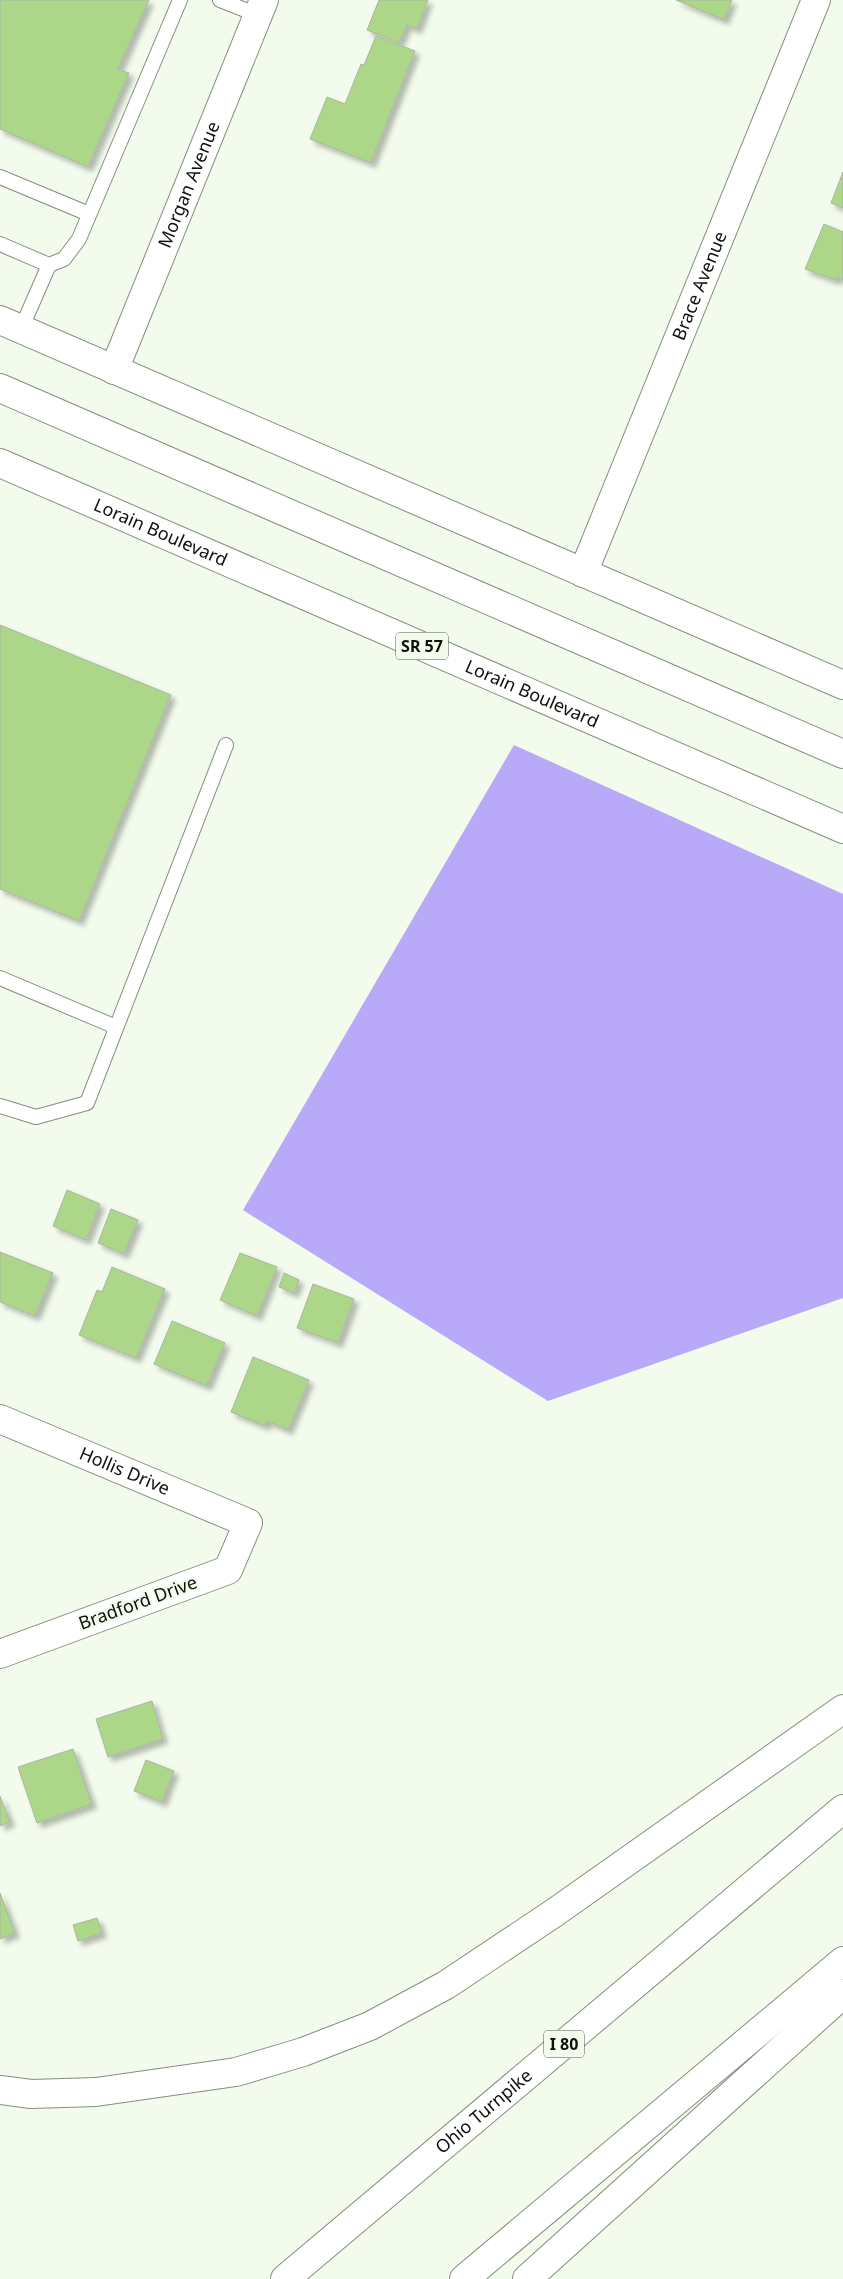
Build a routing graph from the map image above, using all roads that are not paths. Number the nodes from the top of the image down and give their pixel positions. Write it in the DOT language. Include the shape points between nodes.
graph roads {
  1 [pos="180,0"];
  2 [pos="220,0"];
  3 [pos="816,0"];
  4 [pos="261,8"];
  5 [pos="0,177"];
  6 [pos="89,214"];
  7 [pos="0,244"];
  8 [pos="49,265"];
  9 [pos="11,325"];
  10 [pos="114,370"];
  11 [pos="0,388"];
  12 [pos="0,463"];
  13 [pos="583,573"];
  14 [pos="843,685"];
  15 [pos="226,745"];
  16 [pos="843,754"];
  17 [pos="843,829"];
  18 [pos="0,978"];
  19 [pos="116,1027"];
  20 [pos="0,1106"];
  21 [pos="0,1420"];
  22 [pos="248,1523"];
  23 [pos="0,1654"];
  24 [pos="843,1710"];
  25 [pos="843,1809"];
  26 [pos="843,1961"];
  27 [pos="843,1994"];
  28 [pos="0,2090"];
  29 [pos="285,2279"];
  30 [pos="464,2279"];
  31 [pos="527,2279"];
  1 -- 6 [label="lane"];
  2 -- 4 [label="lane"];
  3 -- 13 [label="main road, Brace Avenue"];
  4 -- 10 [label="main road, Morgan Avenue"];
  5 -- 6 [label="lane"];
  6 -- 8 [label="lane" via="78,240 64,260"];
  7 -- 8 [label="lane"];
  8 -- 9 [label="lane"];
  9 -- 10 [label="main road"];
  10 -- 13 [label="main road"];
  11 -- 16 [label="main road"];
  12 -- 17 [label="main road, Lorain Boulevard / SR 57"];
  13 -- 14 [label="main road"];
  15 -- 19 [label="lane"];
  18 -- 19 [label="lane"];
  19 -- 20 [label="lane" via="87,1103 36,1117"];
  21 -- 22 [label="main road, Hollis Drive"];
  22 -- 23 [label="main road, Bradford Drive" via="228,1570"];
  24 -- 28 [label="main road" via="554,1914 446,1985 370,2026 303,2052 236,2072 96,2092 31,2094"];
  25 -- 29 [label="main road, Ohio Turnpike / I 80"];
  26 -- 30 [label="main road"];
  27 -- 31 [label="main road"];
}
